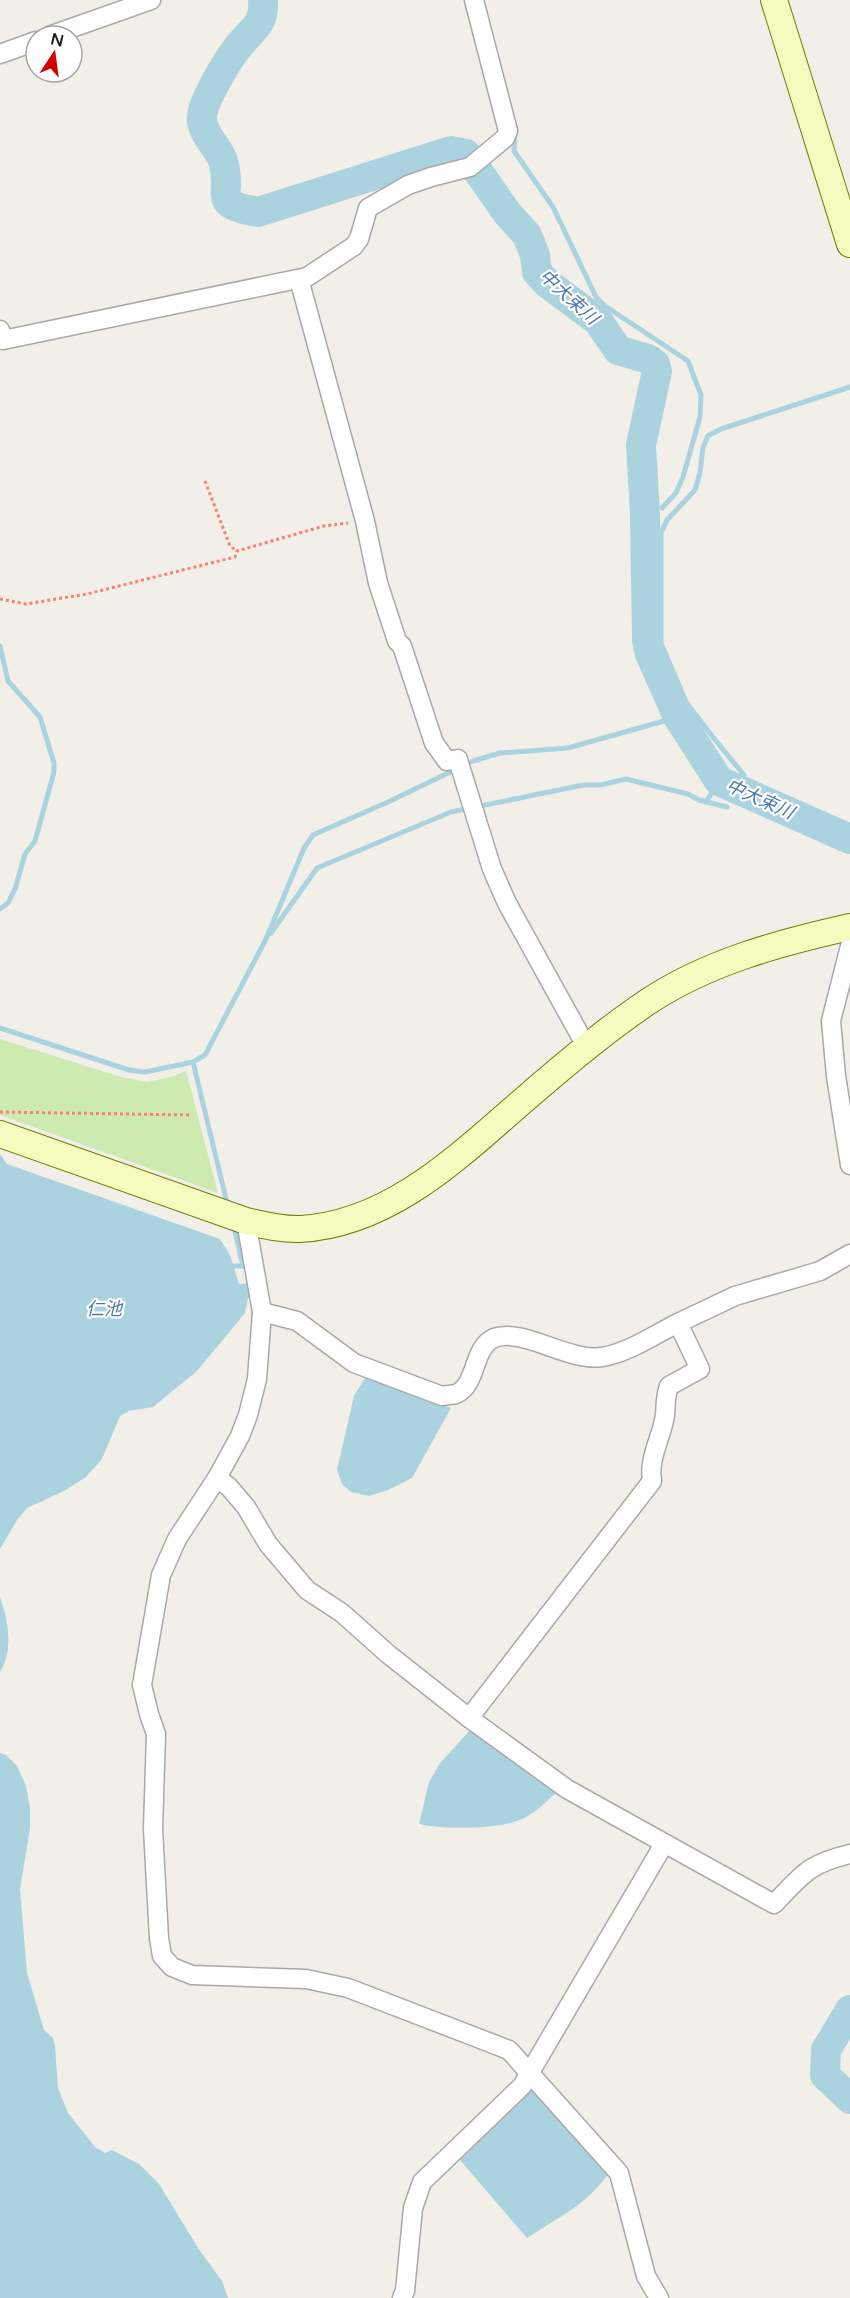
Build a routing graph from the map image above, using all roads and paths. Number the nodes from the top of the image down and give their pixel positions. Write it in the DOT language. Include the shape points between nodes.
graph roads {
  1 [pos="152,0"];
  2 [pos="474,0"];
  3 [pos="774,0"];
  4 [pos="83,24"];
  5 [pos="24,45"];
  6 [pos="0,54"];
  7 [pos="850,244"];
  8 [pos="299,279"];
  9 [pos="1,337"];
  10 [pos="205,482"];
  11 [pos="365,521"];
  12 [pos="237,551"];
  13 [pos="0,599"];
  14 [pos="850,927"];
  15 [pos="850,946"];
  16 [pos="586,1046"];
  17 [pos="0,1112"];
  18 [pos="190,1115"];
  19 [pos="0,1134"];
  20 [pos="850,1165"];
  21 [pos="236,1218"];
  22 [pos="850,1254"];
  23 [pos="262,1312"];
  24 [pos="678,1323"];
  25 [pos="217,1478"];
  26 [pos="470,1718"];
  27 [pos="664,1844"];
  28 [pos="850,1854"];
  29 [pos="530,2071"];
  30 [pos="402,2298"];
  31 [pos="659,2298"];
  1 -- 4 [label="street"];
  2 -- 8 [label="street" via="508,131 505,138 473,165 408,185 368,208 354,246"];
  3 -- 7 [label="street"];
  5 -- 6 [label="street"];
  8 -- 9 [label="street"];
  8 -- 11 [label="street"];
  10 -- 12 [label="path" via="230,546"];
  11 -- 12 [label="path" via="324,526"];
  11 -- 16 [label="street" via="378,583 434,743 447,761 458,759 492,869 507,903"];
  12 -- 13 [label="path" via="235,557 87,594 26,604"];
  14 -- 16 [label="street" via="756,951 703,971 648,1002"];
  15 -- 20 [label="street" via="831,1021"];
  16 -- 21 [label="street" via="446,1167 408,1193 368,1212 300,1229"];
  17 -- 18 [label="path"];
  19 -- 21 [label="street"];
  21 -- 23 [label="street"];
  22 -- 24 [label="street" via="820,1271 735,1296"];
  23 -- 24 [label="street" via="297,1321 354,1363 442,1396 457,1394 467,1384 480,1352 492,1339 507,1335 576,1356 602,1357 633,1347"];
  23 -- 25 [label="street" via="256,1379 248,1415"];
  24 -- 26 [label="street" via="700,1370 669,1386 650,1470 652,1481"];
  25 -- 26 [label="street" via="246,1507 268,1544 307,1590 342,1613"];
  25 -- 29 [label="street" via="177,1539 161,1575 142,1685 156,1734 153,1829 162,1956 172,1968 192,1975 306,1979 348,1988 509,2050"];
  26 -- 27 [label="street" via="567,1790"];
  27 -- 28 [label="street" via="774,1904 807,1869"];
  27 -- 29 [label="street"];
  29 -- 30 [label="street" via="522,2085 422,2182 413,2208"];
  29 -- 31 [label="street" via="619,2172 646,2276"];
}
